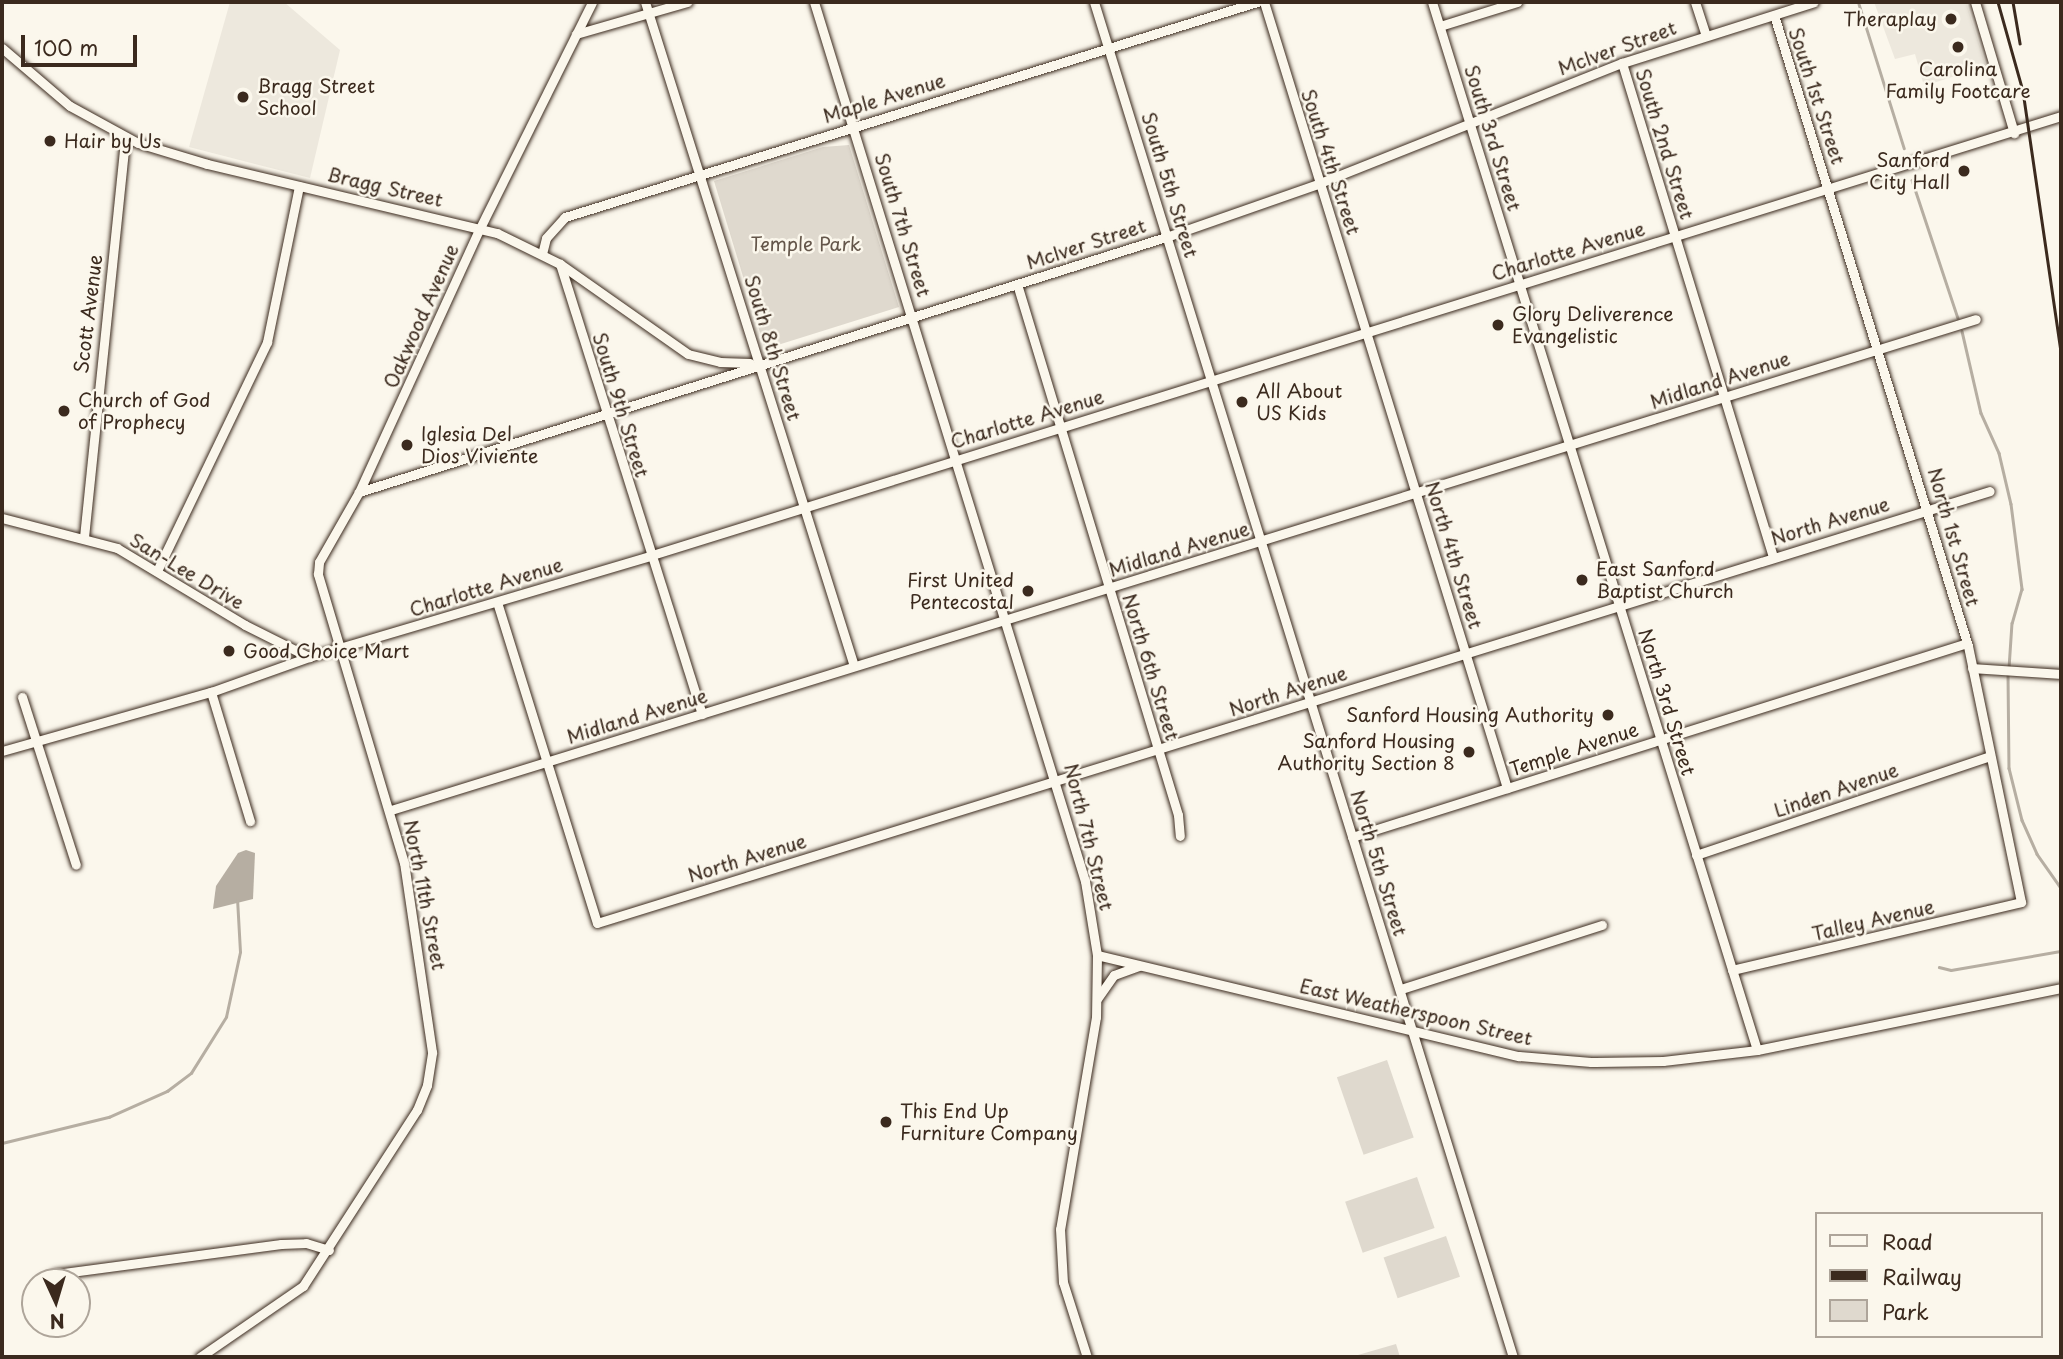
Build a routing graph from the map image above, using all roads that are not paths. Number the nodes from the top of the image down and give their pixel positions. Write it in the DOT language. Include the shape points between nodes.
graph roads {
  1 [pos="592,2"];
  2 [pos="645,2"];
  3 [pos="687,2"];
  4 [pos="814,2"];
  5 [pos="1094,2"];
  6 [pos="1257,2"];
  7 [pos="1264,2"];
  8 [pos="1432,2"];
  9 [pos="1517,2"];
  10 [pos="1695,2"];
  11 [pos="1814,2"];
  12 [pos="1975,2"];
  13 [pos="649,14"];
  14 [pos="1773,15"];
  15 [pos="1440,26"];
  16 [pos="576,34"];
  17 [pos="1706,35"];
  18 [pos="1109,47"];
  19 [pos="2,48"];
  20 [pos="1622,63"];
  21 [pos="2061,116"];
  22 [pos="1470,124"];
  23 [pos="853,127"];
  24 [pos="2014,133"];
  25 [pos="125,137"];
  26 [pos="701,173"];
  27 [pos="1320,183"];
  28 [pos="299,186"];
  29 [pos="1828,188"];
  30 [pos="480,228"];
  31 [pos="1169,236"];
  32 [pos="1675,236"];
  33 [pos="542,254"];
  34 [pos="559,264"];
  35 [pos="1017,284"];
  36 [pos="1520,285"];
  37 [pos="913,316"];
  38 [pos="1976,319"];
  39 [pos="1366,332"];
  40 [pos="1879,346"];
  41 [pos="758,363"];
  42 [pos="1211,380"];
  43 [pos="1725,397"];
  44 [pos="606,414"];
  45 [pos="1060,428"];
  46 [pos="1570,445"];
  47 [pos="957,459"];
  48 [pos="1990,491"];
  49 [pos="359,492"];
  50 [pos="1417,493"];
  51 [pos="804,505"];
  52 [pos="1928,510"];
  53 [pos="2,518"];
  54 [pos="83,537"];
  55 [pos="1263,541"];
  56 [pos="649,556"];
  57 [pos="1773,557"];
  58 [pos="157,571"];
  59 [pos="1109,588"];
  60 [pos="497,602"];
  61 [pos="1619,605"];
  62 [pos="1007,619"];
  63 [pos="1967,643"];
  64 [pos="340,649"];
  65 [pos="1467,653"];
  66 [pos="309,657"];
  67 [pos="854,666"];
  68 [pos="1972,668"];
  69 [pos="2061,674"];
  70 [pos="211,692"];
  71 [pos="22,697"];
  72 [pos="1311,702"];
  73 [pos="702,714"];
  74 [pos="36,740"];
  75 [pos="1660,740"];
  76 [pos="2,751"];
  77 [pos="1158,752"];
  78 [pos="1987,757"];
  79 [pos="546,763"];
  80 [pos="1057,781"];
  81 [pos="1507,788"];
  82 [pos="391,810"];
  83 [pos="250,821"];
  84 [pos="1180,836"];
  85 [pos="1352,837"];
  86 [pos="1696,855"];
  87 [pos="76,865"];
  88 [pos="2021,902"];
  89 [pos="1602,925"];
  90 [pos="1097,955"];
  91 [pos="1140,965"];
  92 [pos="1732,970"];
  93 [pos="2061,988"];
  94 [pos="1401,989"];
  95 [pos="1096,1000"];
  96 [pos="1413,1030"];
  97 [pos="1757,1050"];
  98 [pos="329,1250"];
  99 [pos="91,1269"];
  100 [pos="200,1357"];
  101 [pos="1087,1357"];
  102 [pos="1513,1357"];
  1 -- 16 [label="street, Oakwood Avenue"];
  2 -- 13 [label="street, South 8th Street"];
  3 -- 13 [label="street"];
  4 -- 23 [label="street, South 7th Street"];
  5 -- 18 [label="street, South 5th Street"];
  6 -- 18 [label="street, Maple Avenue"];
  7 -- 27 [label="street, South 4th Street"];
  8 -- 15 [label="street, South 3rd Street"];
  9 -- 15 [label="street"];
  10 -- 17 [label="street"];
  11 -- 14 [label="street, McIver Street"];
  12 -- 24 [label="street"];
  13 -- 16 [label="street"];
  13 -- 26 [label="street, South 8th Street"];
  14 -- 17 [label="street, McIver Street"];
  14 -- 29 [label="street, South 1st Street"];
  15 -- 22 [label="street, South 3rd Street"];
  16 -- 30 [label="street, Oakwood Avenue"];
  17 -- 20 [label="street, McIver Street"];
  18 -- 23 [label="street, Maple Avenue"];
  18 -- 31 [label="street, South 5th Street"];
  19 -- 25 [label="street, Bragg Street" via="61,99"];
  20 -- 22 [label="street, McIver Street"];
  20 -- 32 [label="street, South 2nd Street"];
  21 -- 24 [label="street, Charlotte Avenue"];
  22 -- 27 [label="street, McIver Street"];
  22 -- 36 [label="street, South 3rd Street"];
  23 -- 26 [label="street, Maple Avenue"];
  23 -- 37 [label="street, South 7th Street"];
  24 -- 29 [label="street, Charlotte Avenue"];
  25 -- 28 [label="street, Bragg Street" via="180,158"];
  25 -- 54 [label="street, Scott Avenue"];
  26 -- 33 [label="street, Maple Avenue" via="565,218 546,238"];
  26 -- 41 [label="street, South 8th Street"];
  27 -- 31 [label="street, McIver Street"];
  27 -- 39 [label="street, South 4th Street"];
  28 -- 30 [label="street, Bragg Street"];
  28 -- 58 [label="street" via="267,342"];
  29 -- 32 [label="street, Charlotte Avenue"];
  29 -- 40 [label="street, North 1st Street"];
  30 -- 33 [label="street, Bragg Street"];
  30 -- 49 [label="street, Oakwood Avenue"];
  31 -- 35 [label="street, McIver Street"];
  31 -- 42 [label="street, South 5th Street"];
  32 -- 36 [label="street, Charlotte Avenue"];
  32 -- 43 [label="street, South 2nd Street"];
  33 -- 34 [label="street, Bragg Street"];
  34 -- 41 [label="street, Bragg Street" via="688,354 720,362"];
  34 -- 44 [label="street, South 9th Street"];
  35 -- 37 [label="street, McIver Street"];
  35 -- 45 [label="street, North 6th Street"];
  36 -- 39 [label="street, Charlotte Avenue"];
  36 -- 46 [label="street, North 3rd Street"];
  37 -- 41 [label="street, McIver Street"];
  37 -- 47 [label="street, South 7th Street"];
  38 -- 40 [label="street, Midland Avenue"];
  39 -- 42 [label="street, Charlotte Avenue"];
  39 -- 50 [label="street, North 4th Street"];
  40 -- 43 [label="street, Midland Avenue"];
  40 -- 52 [label="street, North 1st Street"];
  41 -- 44 [label="street, McIver Street"];
  41 -- 51 [label="street, South 8th Street"];
  42 -- 45 [label="street, Charlotte Avenue"];
  42 -- 55 [label="street, North 5th Street"];
  43 -- 46 [label="street, Midland Avenue"];
  43 -- 57 [label="street, South 2nd Street"];
  44 -- 49 [label="street, McIver Street"];
  44 -- 56 [label="street, South 9th Street"];
  45 -- 47 [label="street, Charlotte Avenue"];
  45 -- 59 [label="street, North 6th Street"];
  46 -- 50 [label="street, Midland Avenue"];
  46 -- 61 [label="street, North 3rd Street"];
  47 -- 51 [label="street, Charlotte Avenue"];
  47 -- 62 [label="street, North 7th Street"];
  48 -- 52 [label="street, North Avenue"];
  49 -- 64 [label="street, Oakwood Avenue" via="319,562 318,574"];
  50 -- 55 [label="street, Midland Avenue"];
  50 -- 65 [label="street, North 4th Street"];
  51 -- 56 [label="street, Charlotte Avenue"];
  51 -- 67 [label="street, South 8th Street"];
  52 -- 57 [label="street, North Avenue"];
  52 -- 63 [label="street, North 1st Street"];
  53 -- 54 [label="street, San-Lee Drive"];
  54 -- 58 [label="street, San-Lee Drive"];
  55 -- 59 [label="street, Midland Avenue"];
  55 -- 72 [label="street, North 5th Street"];
  56 -- 60 [label="street, Charlotte Avenue"];
  56 -- 73 [label="street, South 9th Street"];
  57 -- 61 [label="street, North Avenue"];
  58 -- 66 [label="street, San-Lee Drive" via="245,625"];
  59 -- 62 [label="street, Midland Avenue"];
  59 -- 77 [label="street, North 6th Street"];
  60 -- 64 [label="street, Charlotte Avenue"];
  60 -- 79 [label="street"];
  61 -- 65 [label="street, North Avenue"];
  61 -- 75 [label="street, North 3rd Street"];
  62 -- 67 [label="street, Midland Avenue"];
  62 -- 80 [label="street, North 7th Street"];
  63 -- 68 [label="street, North 1st Street"];
  63 -- 75 [label="street, Temple Avenue"];
  64 -- 66 [label="street, Charlotte Avenue"];
  64 -- 82 [label="street, North 11th Street"];
  65 -- 72 [label="street, North Avenue"];
  65 -- 81 [label="street, North 4th Street"];
  66 -- 70 [label="street, Charlotte Avenue"];
  67 -- 73 [label="street, Midland Avenue"];
  68 -- 69 [label="street"];
  68 -- 78 [label="street, North 1st Street"];
  70 -- 74 [label="street, Charlotte Avenue"];
  70 -- 83 [label="street"];
  71 -- 74 [label="street"];
  72 -- 77 [label="street, North Avenue"];
  72 -- 85 [label="street, North 5th Street"];
  73 -- 79 [label="street, Midland Avenue"];
  74 -- 76 [label="street, Charlotte Avenue"];
  74 -- 87 [label="street"];
  75 -- 81 [label="street, Temple Avenue"];
  75 -- 86 [label="street, North 3rd Street"];
  77 -- 80 [label="street, North Avenue"];
  77 -- 84 [label="street, North 6th Street"];
  78 -- 86 [label="street, Linden Avenue"];
  78 -- 88 [label="street, North 1st Street"];
  79 -- 80 [label="street, North Avenue" via="597,923"];
  79 -- 82 [label="street, Midland Avenue"];
  80 -- 90 [label="street, North 7th Street" via="1085,881"];
  81 -- 85 [label="street, Temple Avenue"];
  82 -- 98 [label="street, North 11th Street" via="432,1052 427,1085"];
  85 -- 94 [label="street, North 5th Street"];
  86 -- 92 [label="street, North 3rd Street"];
  88 -- 92 [label="street, Talley Avenue"];
  89 -- 94 [label="street"];
  90 -- 91 [label="street, East Weatherspoon Street"];
  90 -- 95 [label="street, North 7th Street"];
  91 -- 95 [label="street" via="1114,975"];
  91 -- 96 [label="street, East Weatherspoon Street"];
  92 -- 97 [label="street, North 3rd Street"];
  93 -- 97 [label="street, East Weatherspoon Street"];
  94 -- 96 [label="street, North 5th Street"];
  95 -- 101 [label="street, North 7th Street" via="1090,1068 1060,1229 1063,1282"];
  96 -- 97 [label="street, East Weatherspoon Street" via="1519,1056 1591,1062 1663,1062"];
  96 -- 102 [label="street, North 5th Street"];
  98 -- 99 [label="street" via="306,1243 281,1244"];
  98 -- 100 [label="street, North 11th Street" via="303,1286"];
}
